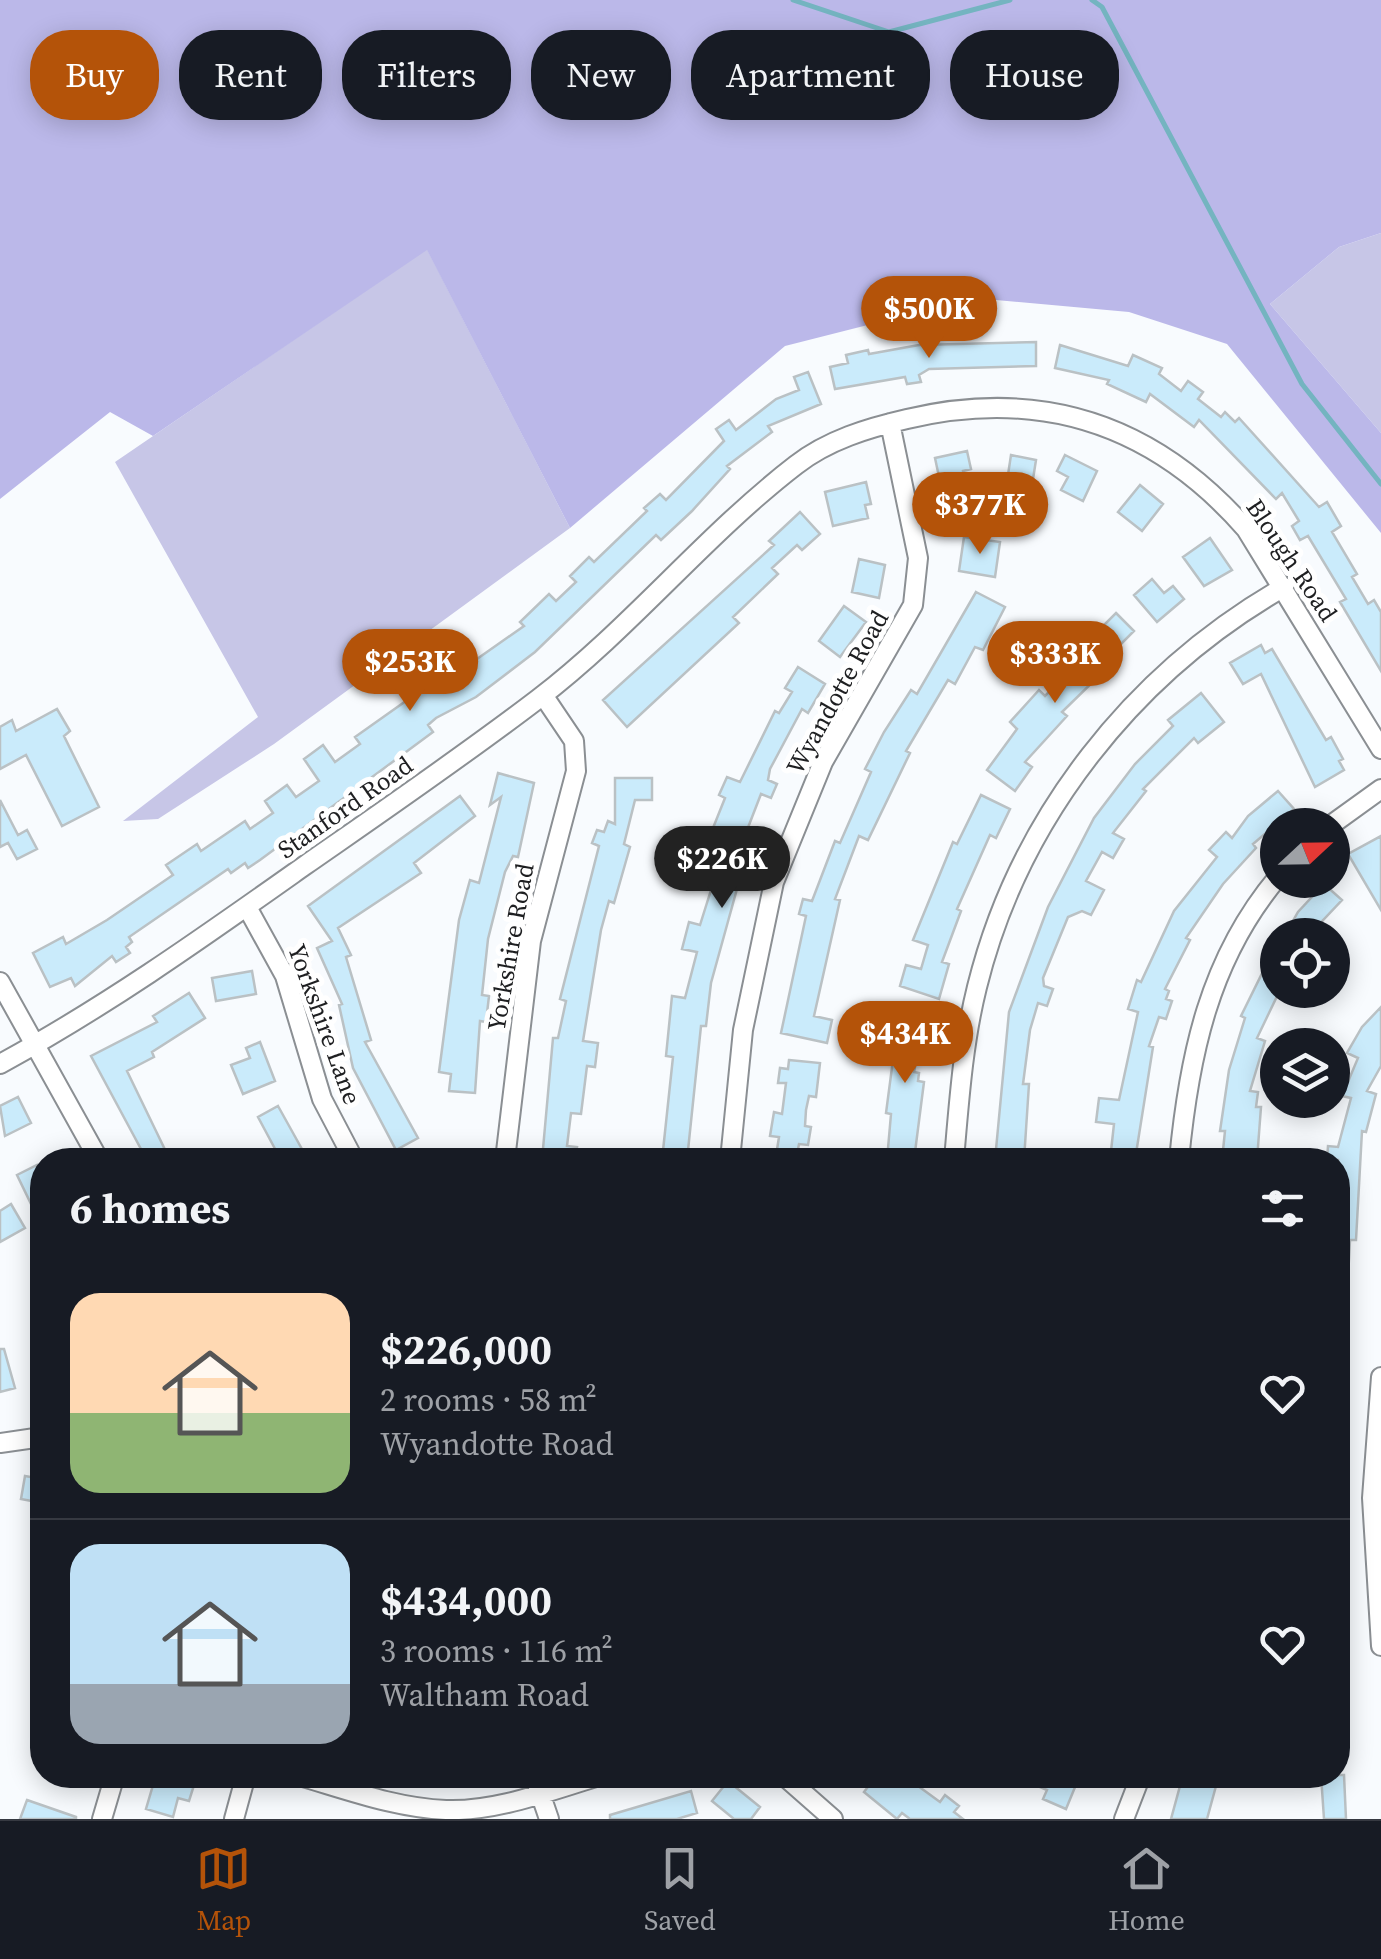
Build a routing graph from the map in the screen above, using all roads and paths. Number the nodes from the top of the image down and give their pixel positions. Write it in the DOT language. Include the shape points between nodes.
graph roads {
  1 [pos="890,423"];
  2 [pos="1284,586"];
  3 [pos="543,696"];
  4 [pos="1381,749"];
  5 [pos="1381,789"];
  6 [pos="1350,811"];
  7 [pos="1263,898"];
  8 [pos="247,907"];
  9 [pos="0,982"];
  10 [pos="36,1045"];
  11 [pos="0,1064"];
  12 [pos="92,1148"];
  13 [pos="348,1148"];
  14 [pos="506,1148"];
  15 [pos="731,1148"];
  16 [pos="955,1148"];
  17 [pos="1180,1148"];
  18 [pos="1381,1377"];
  19 [pos="30,1438"];
  20 [pos="0,1443"];
  21 [pos="1381,1646"];
  22 [pos="111,1788"];
  23 [pos="242,1788"];
  24 [pos="342,1788"];
  25 [pos="528,1788"];
  26 [pos="537,1788"];
  27 [pos="797,1788"];
  28 [pos="1136,1788"];
  29 [pos="102,1819"];
  30 [pos="234,1819"];
  31 [pos="549,1819"];
  32 [pos="832,1819"];
  33 [pos="1124,1819"];
  1 -- 2 [label="street, Blough Road" via="1000,406 1051,411 1125,434 1168,456 1223,502"];
  1 -- 3 [label="street, Stanford Road" via="849,435 796,465"];
  1 -- 15 [label="street, Wyandotte Road" via="918,558 913,605 823,762 774,882 743,1030"];
  2 -- 4 [label="street, Blough Road"];
  2 -- 16 [label="street" via="1215,630 1155,682 1061,796 990,942 968,1027"];
  3 -- 8 [label="street, Stanford Road"];
  3 -- 14 [label="street, Yorkshire Road" via="574,741 576,771 530,941"];
  5 -- 6 [label="street"];
  7 -- 17 [label="street" via="1236,937 1208,1000 1186,1087"];
  8 -- 10 [label="street, Stanford Road"];
  8 -- 13 [label="street, Yorkshire Lane" via="285,976 322,1099"];
  9 -- 10 [label="street"];
  10 -- 11 [label="street, Stanford Road"];
  10 -- 12 [label="street"];
  18 -- 21 [label="street" via="1372,1498"];
  19 -- 20 [label="street"];
  22 -- 29 [label="street"];
  23 -- 30 [label="street"];
  24 -- 25 [label="street" via="446,1810 496,1805"];
  26 -- 31 [label="street"];
  27 -- 32 [label="street"];
  28 -- 33 [label="street"];
}
